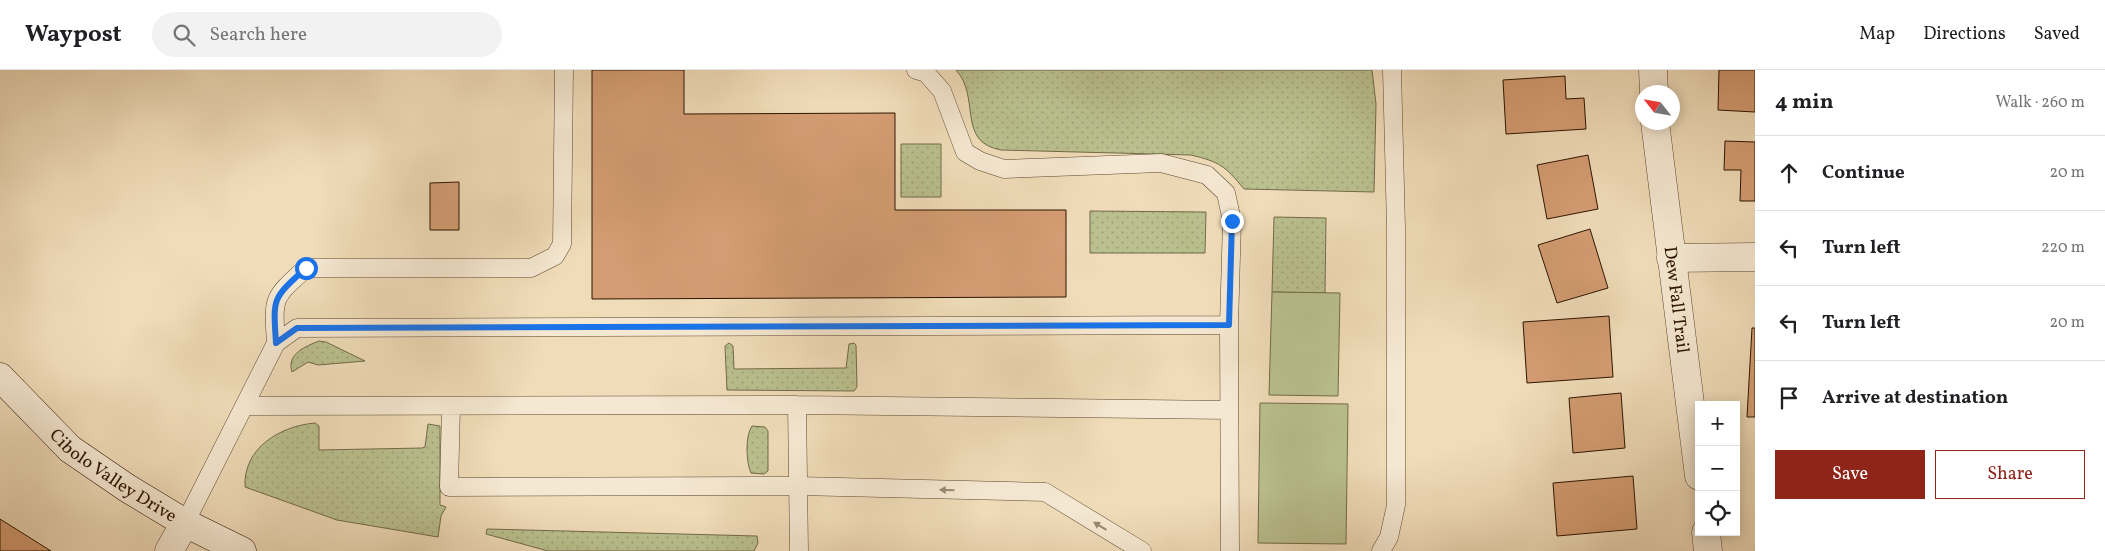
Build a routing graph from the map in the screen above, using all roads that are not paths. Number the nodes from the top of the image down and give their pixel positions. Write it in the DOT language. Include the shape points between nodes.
graph roads {
  1 [pos="564,70"];
  2 [pos="916,70"];
  3 [pos="1392,70"];
  4 [pos="1653,70"];
  5 [pos="1654,85"];
  6 [pos="1656,130"];
  7 [pos="1755,257"];
  8 [pos="1671,258"];
  9 [pos="1229,325"];
  10 [pos="276,343"];
  11 [pos="0,377"];
  12 [pos="798,405"];
  13 [pos="245,406"];
  14 [pos="451,407"];
  15 [pos="1229,410"];
  16 [pos="1695,446"];
  17 [pos="798,486"];
  18 [pos="185,523"];
  19 [pos="1706,536"];
  20 [pos="169,551"];
  21 [pos="242,551"];
  22 [pos="799,551"];
  23 [pos="1142,551"];
  24 [pos="1230,551"];
  25 [pos="1381,551"];
  26 [pos="1708,551"];
  1 -- 10 [label="lane" via="562,244 555,256 531,268 306,268 283,289 274,305"];
  2 -- 9 [label="lane" via="926,73 942,91 965,152 980,161 1004,169 1161,163 1207,175 1226,193 1232,221"];
  3 -- 25 [label="lane" via="1396,227 1396,505 1389,537"];
  4 -- 5 [label="street"];
  6 -- 8 [label="street, Dew Fall Trail"];
  7 -- 8 [label="street"];
  8 -- 16 [label="street, Dew Fall Trail"];
  9 -- 10 [label="lane" via="297,328"];
  9 -- 15 [label="lane"];
  10 -- 13 [label="lane"];
  11 -- 18 [label="street, Cibolo Valley Drive" via="70,448"];
  12 -- 14 [label="lane"];
  12 -- 15 [label="lane"];
  12 -- 17 [label="lane"];
  13 -- 14 [label="lane"];
  13 -- 18 [label="lane"];
  14 -- 17 [label="lane" via="449,487"];
  15 -- 24 [label="lane"];
  17 -- 22 [label="lane"];
  23 -- 17 [label="lane, one-way" via="1045,492"];
  18 -- 20 [label="street"];
  18 -- 21 [label="street, Cibolo Valley Drive"];
  19 -- 26 [label="street"];
}
